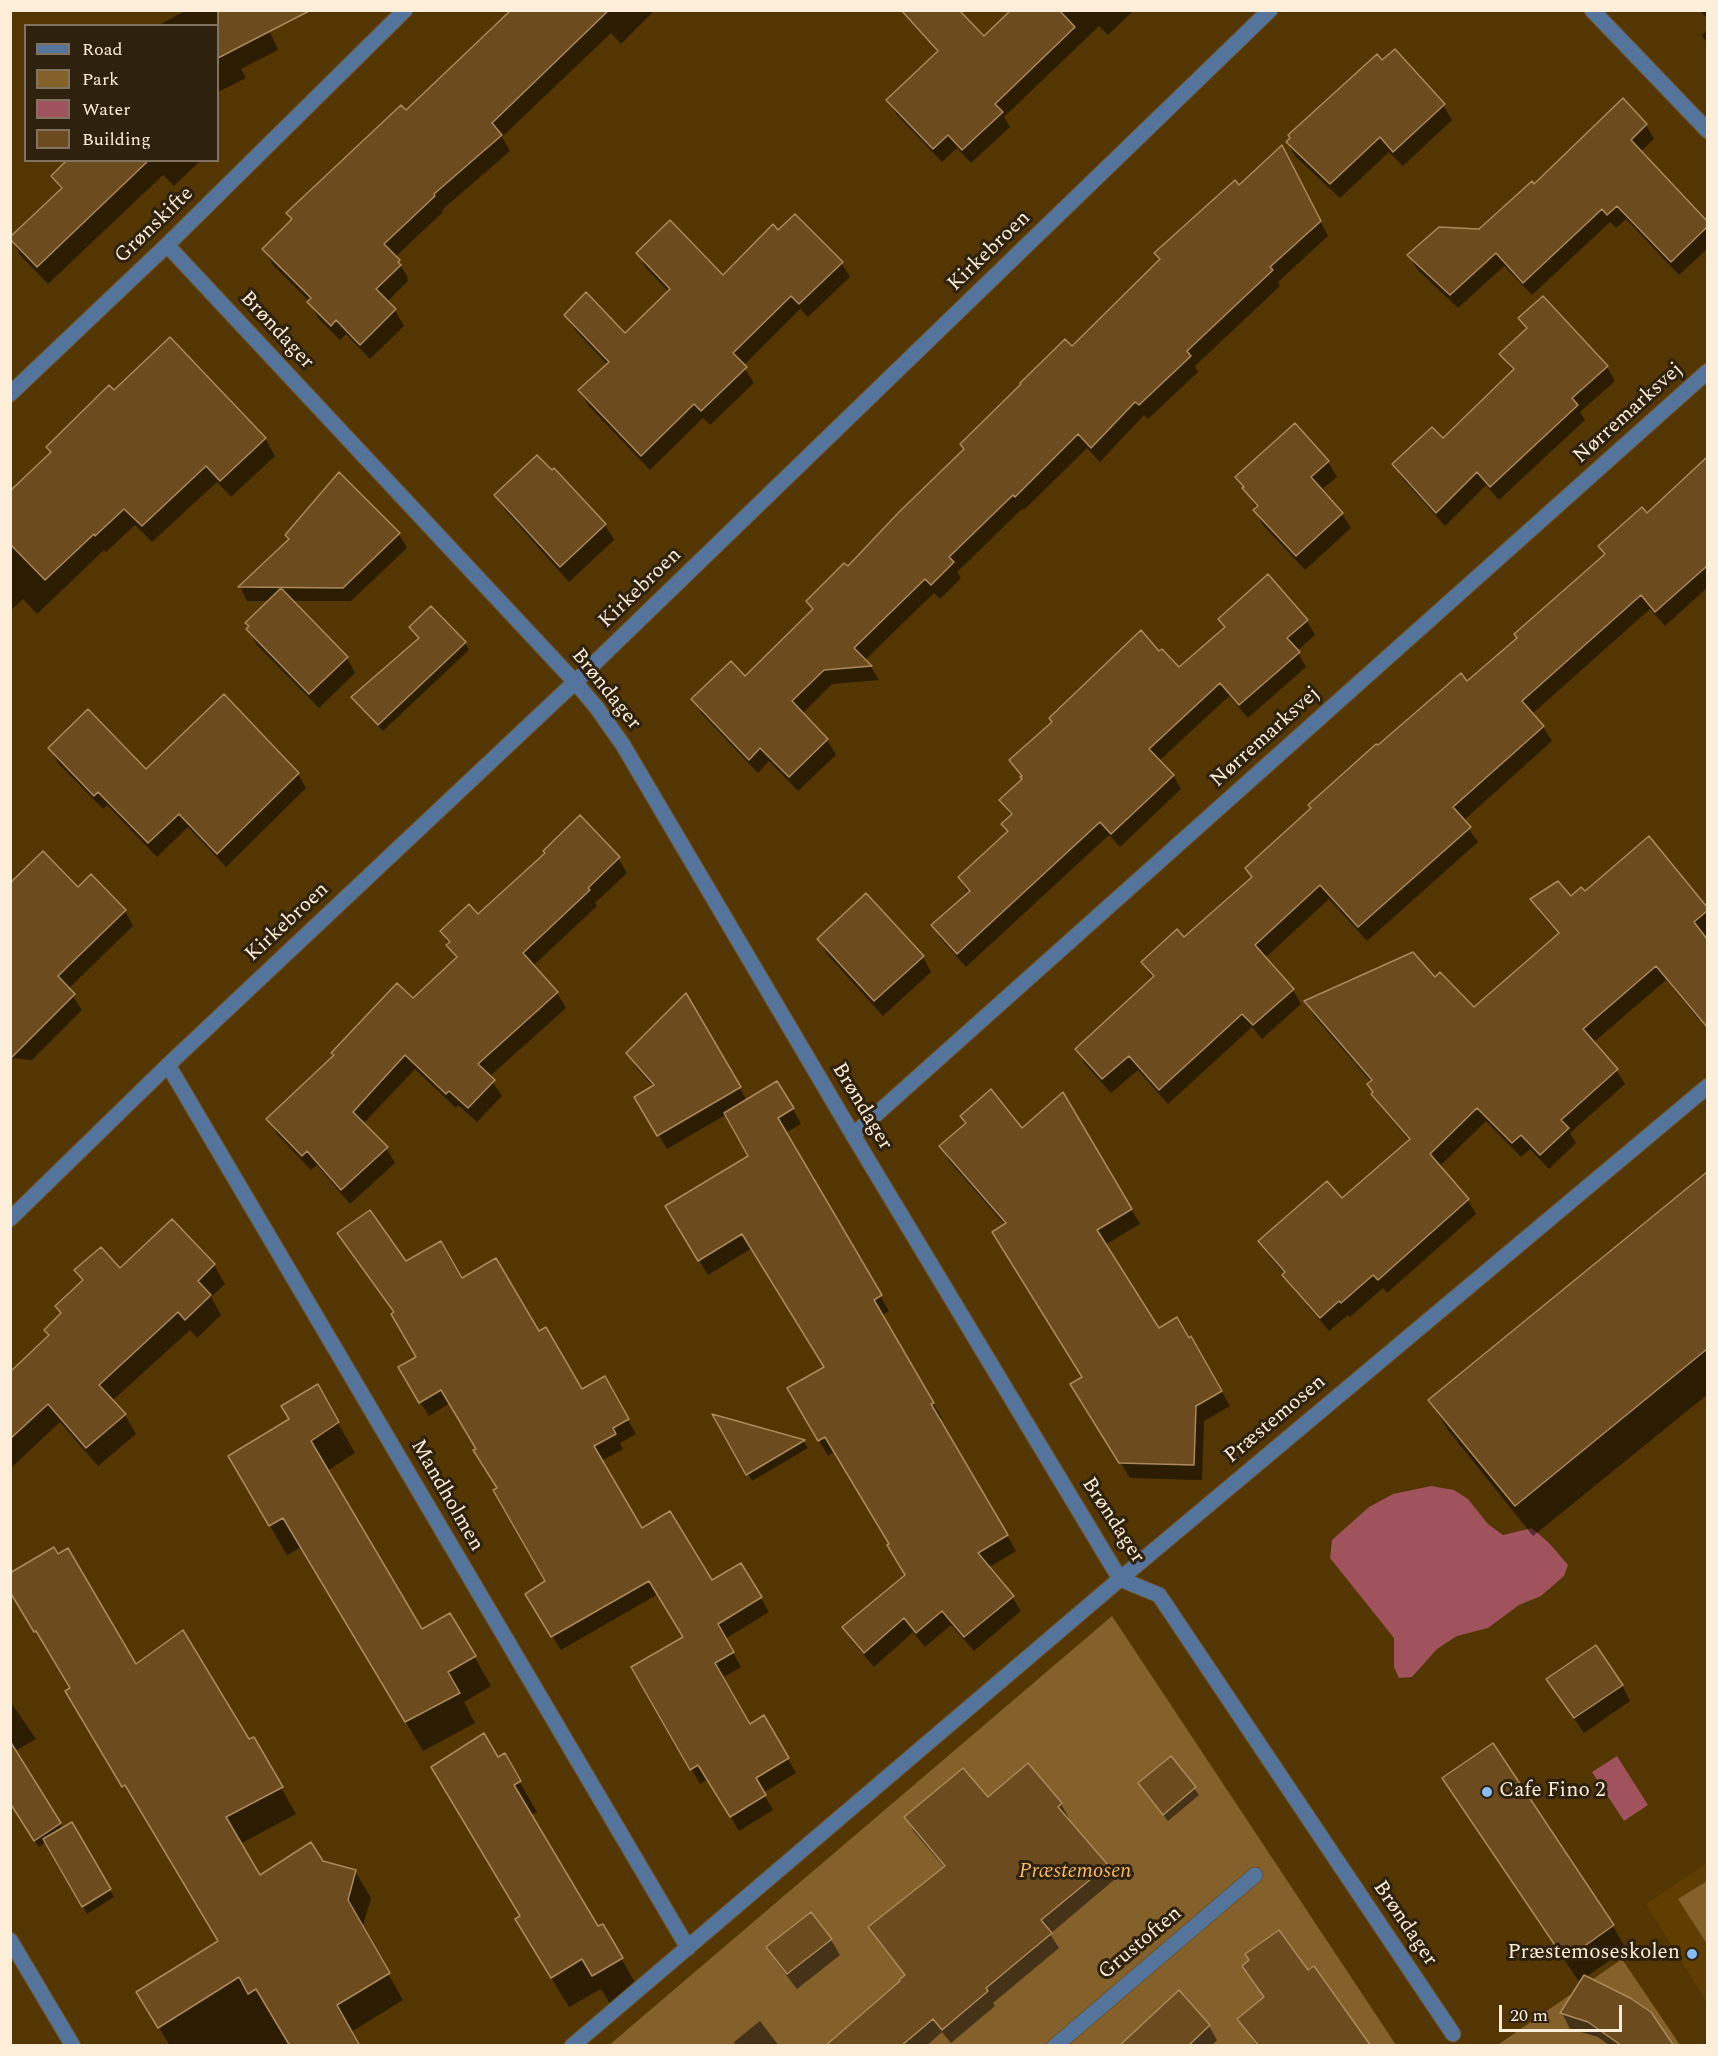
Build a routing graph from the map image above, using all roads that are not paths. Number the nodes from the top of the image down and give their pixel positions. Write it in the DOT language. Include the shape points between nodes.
graph roads {
  1 [pos="405,10"];
  2 [pos="1270,10"];
  3 [pos="1592,10"];
  4 [pos="1707,131"];
  5 [pos="167,245"];
  6 [pos="1707,371"];
  7 [pos="10,394"];
  8 [pos="575,682"];
  9 [pos="168,1065"];
  10 [pos="1707,1086"];
  11 [pos="853,1136"];
  12 [pos="10,1219"];
  13 [pos="1120,1579"];
  14 [pos="1255,1875"];
  15 [pos="10,1940"];
  16 [pos="688,1948"];
  17 [pos="1453,2034"];
  18 [pos="73,2046"];
  19 [pos="572,2046"];
  20 [pos="1055,2046"];
  1 -- 5 [label="street, Grønskifte"];
  2 -- 8 [label="street, Kirkebroen"];
  3 -- 4 [label="street"];
  5 -- 7 [label="street, Grønskifte"];
  5 -- 8 [label="street, Brøndager"];
  6 -- 11 [label="street, Nørremarksvej"];
  8 -- 9 [label="street, Kirkebroen"];
  8 -- 11 [label="street, Brøndager" via="623,745"];
  9 -- 12 [label="street, Kirkebroen"];
  9 -- 16 [label="street, Mandholmen"];
  10 -- 13 [label="street, Præstemosen"];
  11 -- 13 [label="street, Brøndager"];
  13 -- 16 [label="street, Præstemosen"];
  13 -- 17 [label="street, Brøndager" via="1159,1595"];
  14 -- 20 [label="street, Grustoften"];
  15 -- 18 [label="street"];
  16 -- 19 [label="street, Præstemosen"];
}
